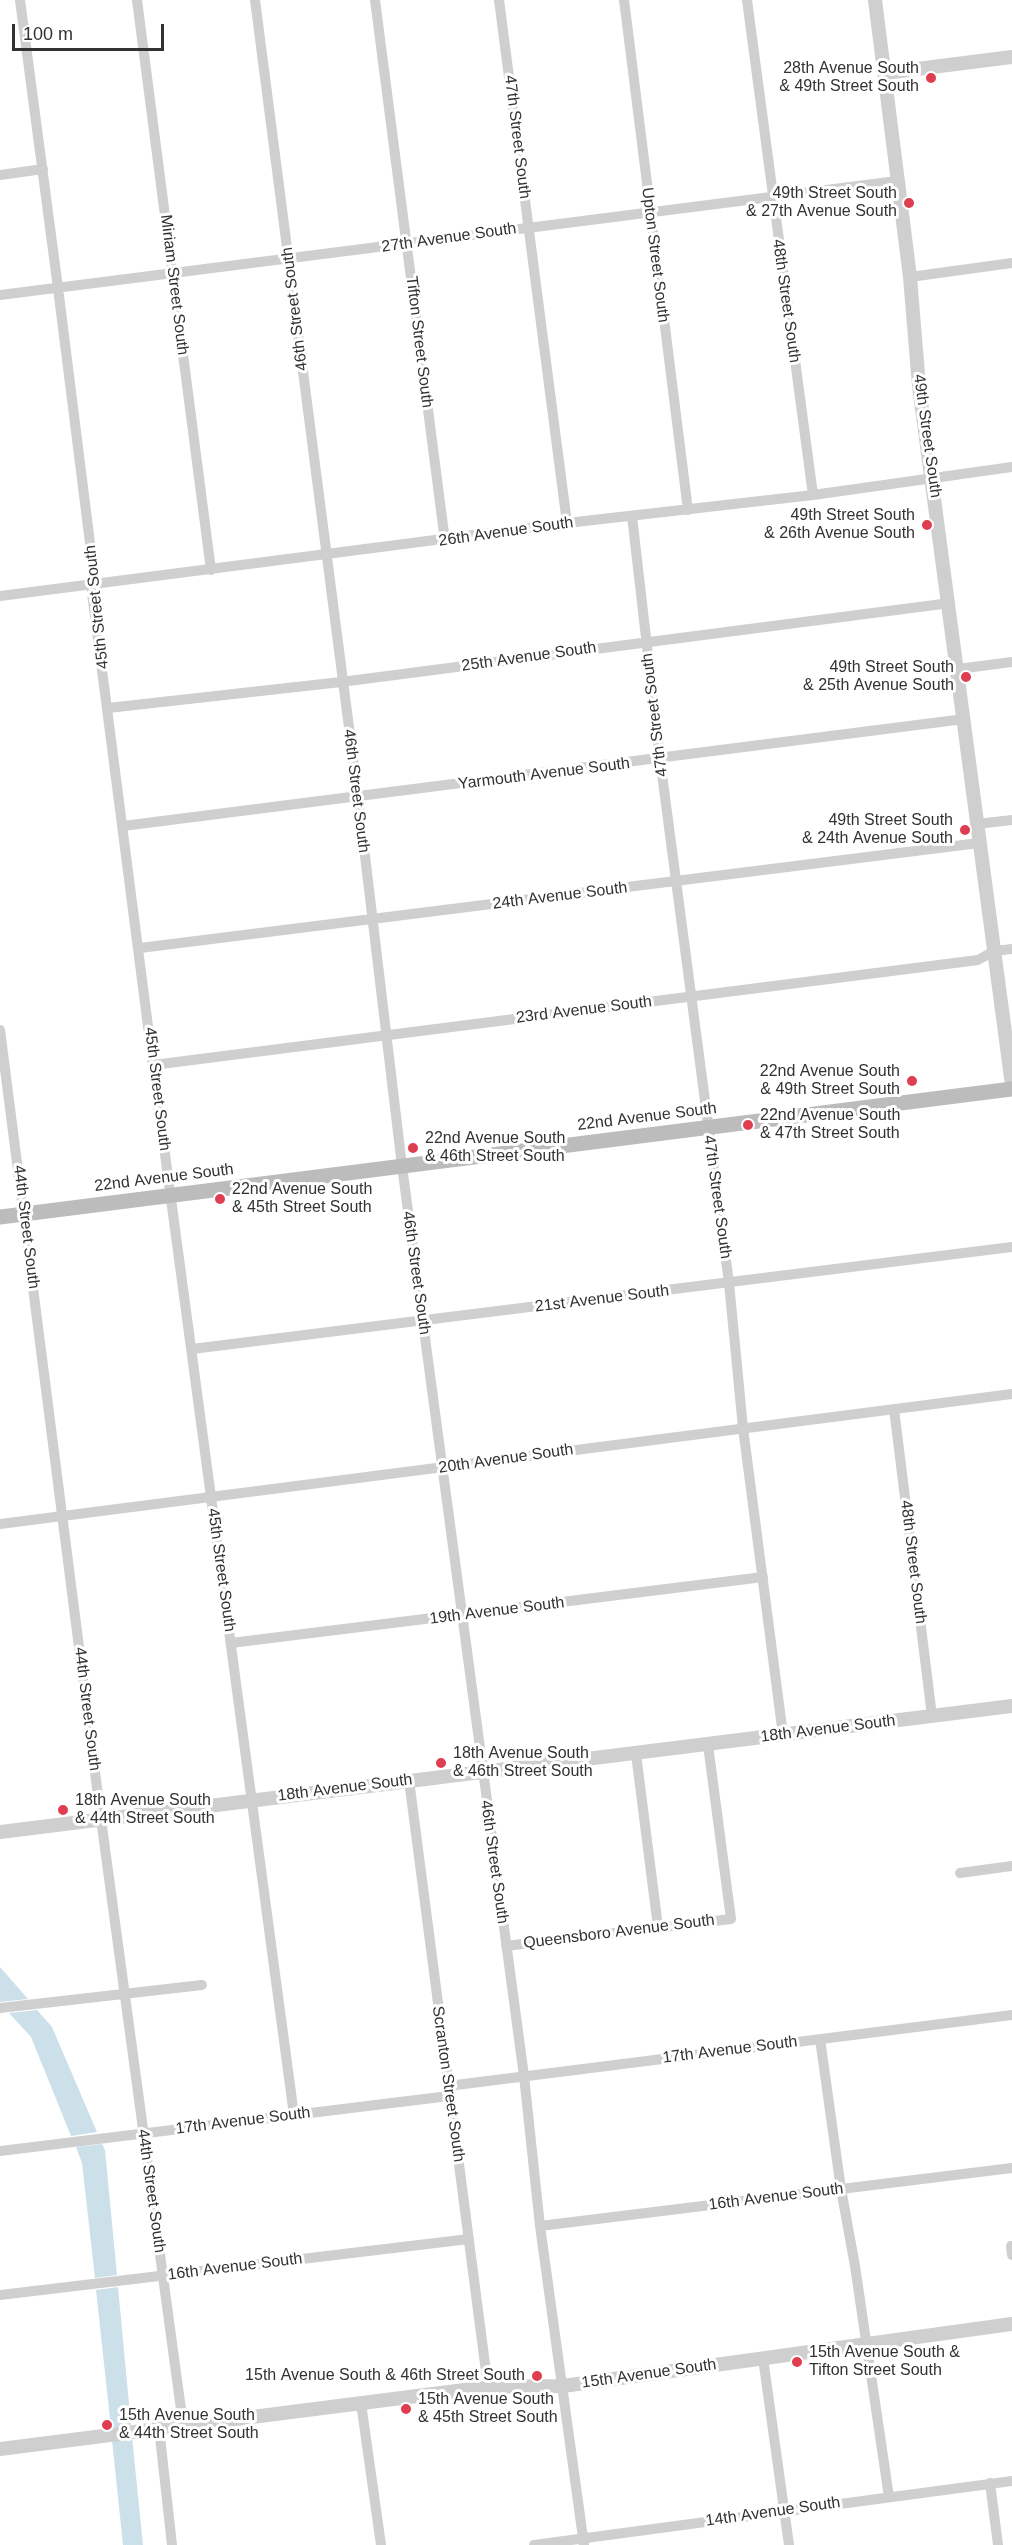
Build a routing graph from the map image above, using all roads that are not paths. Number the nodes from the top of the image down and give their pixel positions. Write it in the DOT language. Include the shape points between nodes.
graph roads {
  1 [pos="20,0"];
  2 [pos="137,0"];
  3 [pos="255,0"];
  4 [pos="375,0"];
  5 [pos="499,0"];
  6 [pos="624,0"];
  7 [pos="747,0"];
  8 [pos="875,0"];
  9 [pos="1012,57"];
  10 [pos="885,74"];
  11 [pos="43,169"];
  12 [pos="0,175"];
  13 [pos="897,181"];
  14 [pos="772,197"];
  15 [pos="649,213"];
  16 [pos="528,228"];
  17 [pos="406,244"];
  18 [pos="290,259"];
  19 [pos="1012,263"];
  20 [pos="173,273"];
  21 [pos="910,277"];
  22 [pos="58,288"];
  23 [pos="0,295"];
  24 [pos="1012,467"];
  25 [pos="932,477"];
  26 [pos="813,495"];
  27 [pos="688,510"];
  28 [pos="632,516"];
  29 [pos="567,524"];
  30 [pos="445,541"];
  31 [pos="325,556"];
  32 [pos="211,570"];
  33 [pos="92,585"];
  34 [pos="0,596"];
  35 [pos="950,603"];
  36 [pos="646,641"];
  37 [pos="1012,662"];
  38 [pos="958,669"];
  39 [pos="342,682"];
  40 [pos="108,708"];
  41 [pos="964,719"];
  42 [pos="660,759"];
  43 [pos="358,797"];
  44 [pos="1012,820"];
  45 [pos="977,824"];
  46 [pos="123,826"];
  47 [pos="979,843"];
  48 [pos="676,881"];
  49 [pos="372,921"];
  50 [pos="140,948"];
  51 [pos="1012,949"];
  52 [pos="994,951"];
  53 [pos="692,996"];
  54 [pos="0,1030"];
  55 [pos="387,1036"];
  56 [pos="153,1065"];
  57 [pos="1012,1087"];
  58 [pos="708,1127"];
  59 [pos="402,1166"];
  60 [pos="171,1195"];
  61 [pos="24,1214"];
  62 [pos="0,1217"];
  63 [pos="1012,1247"];
  64 [pos="729,1283"];
  65 [pos="423,1321"];
  66 [pos="192,1349"];
  67 [pos="1012,1394"];
  68 [pos="894,1409"];
  69 [pos="743,1428"];
  70 [pos="442,1468"];
  71 [pos="211,1497"];
  72 [pos="63,1516"];
  73 [pos="0,1524"];
  74 [pos="763,1577"];
  75 [pos="461,1616"];
  76 [pos="231,1643"];
  77 [pos="1012,1706"];
  78 [pos="932,1716"];
  79 [pos="783,1735"];
  80 [pos="708,1745"];
  81 [pos="636,1754"];
  82 [pos="482,1771"];
  83 [pos="409,1780"];
  84 [pos="250,1799"];
  85 [pos="101,1819"];
  86 [pos="0,1832"];
  87 [pos="1012,1866"];
  88 [pos="960,1872"];
  89 [pos="658,1927"];
  90 [pos="506,1946"];
  91 [pos="202,1984"];
  92 [pos="125,1993"];
  93 [pos="0,2008"];
  94 [pos="1012,2015"];
  95 [pos="820,2039"];
  96 [pos="524,2076"];
  97 [pos="449,2091"];
  98 [pos="294,2115"];
  99 [pos="143,2134"];
  100 [pos="0,2151"];
  101 [pos="1012,2168"];
  102 [pos="840,2189"];
  103 [pos="540,2226"];
  104 [pos="470,2239"];
  105 [pos="163,2276"];
  106 [pos="0,2295"];
  107 [pos="1012,2324"];
  108 [pos="866,2343"];
  109 [pos="763,2358"];
  110 [pos="563,2386"];
  111 [pos="488,2387"];
  112 [pos="361,2403"];
  113 [pos="183,2424"];
  114 [pos="159,2428"];
  115 [pos="0,2449"];
  116 [pos="1012,2481"];
  117 [pos="990,2483"];
  118 [pos="889,2497"];
  119 [pos="785,2509"];
  120 [pos="584,2542"];
  121 [pos="172,2545"];
  122 [pos="381,2545"];
  123 [pos="534,2545"];
  124 [pos="789,2545"];
  125 [pos="998,2545"];
  1 -- 11 [label="street, 45th Street South"];
  2 -- 20 [label="street, Miriam Street South"];
  3 -- 18 [label="street, 46th Street South"];
  4 -- 17 [label="street, Tifton Street South"];
  5 -- 16 [label="street, 47th Street South"];
  6 -- 15 [label="street, Upton Street South"];
  7 -- 14 [label="street, 48th Street South"];
  8 -- 10 [label="street, 49th Street South"];
  9 -- 10 [label="street"];
  10 -- 13 [label="street, 49th Street South"];
  11 -- 12 [label="street"];
  11 -- 22 [label="street, 45th Street South"];
  13 -- 14 [label="street, 27th Avenue South"];
  13 -- 21 [label="street, 49th Street South"];
  14 -- 15 [label="street, 27th Avenue South"];
  14 -- 26 [label="street, 48th Street South"];
  15 -- 16 [label="street, 27th Avenue South"];
  15 -- 27 [label="street, Upton Street South"];
  16 -- 17 [label="street, 27th Avenue South"];
  16 -- 29 [label="street, 47th Street South"];
  17 -- 18 [label="street, 27th Avenue South"];
  17 -- 30 [label="street, Tifton Street South"];
  18 -- 20 [label="street, 27th Avenue South"];
  18 -- 31 [label="street, 46th Street South"];
  19 -- 21 [label="street"];
  20 -- 22 [label="street, 27th Avenue South"];
  20 -- 32 [label="street, Miriam Street South"];
  21 -- 25 [label="street, 49th Street South"];
  22 -- 23 [label="street, 27th Avenue South"];
  22 -- 33 [label="street, 45th Street South" via="94,575"];
  24 -- 25 [label="street, 26th Avenue South"];
  25 -- 26 [label="street, 26th Avenue South"];
  25 -- 35 [label="street, 49th Street South"];
  26 -- 27 [label="street, 26th Avenue South"];
  27 -- 28 [label="street, 26th Avenue South"];
  28 -- 29 [label="street, 26th Avenue South"];
  28 -- 36 [label="street, 47th Street South"];
  29 -- 30 [label="street, 26th Avenue South"];
  30 -- 31 [label="street, 26th Avenue South"];
  31 -- 32 [label="street, 26th Avenue South"];
  31 -- 39 [label="street, 46th Street South"];
  32 -- 33 [label="street, 26th Avenue South"];
  33 -- 34 [label="street, 26th Avenue South"];
  33 -- 40 [label="street, 45th Street South"];
  35 -- 36 [label="street, 25th Avenue South"];
  35 -- 38 [label="street, 49th Street South"];
  36 -- 39 [label="street, 25th Avenue South"];
  36 -- 42 [label="street, 47th Street South"];
  37 -- 38 [label="street"];
  38 -- 41 [label="street, 49th Street South"];
  39 -- 40 [label="street, 25th Avenue South"];
  39 -- 43 [label="street, 46th Street South"];
  40 -- 46 [label="street, 45th Street South"];
  41 -- 42 [label="street, Yarmouth Avenue South"];
  41 -- 45 [label="street, 49th Street South"];
  42 -- 43 [label="street, Yarmouth Avenue South"];
  42 -- 48 [label="street, 47th Street South"];
  43 -- 46 [label="street, Yarmouth Avenue South"];
  43 -- 49 [label="street, 46th Street South"];
  44 -- 45 [label="street"];
  45 -- 47 [label="street, 49th Street South"];
  46 -- 50 [label="street, 45th Street South"];
  47 -- 48 [label="street, 24th Avenue South"];
  47 -- 52 [label="street, 49th Street South"];
  48 -- 49 [label="street, 24th Avenue South"];
  48 -- 53 [label="street, 47th Street South"];
  49 -- 50 [label="street, 24th Avenue South"];
  49 -- 55 [label="street, 46th Street South"];
  50 -- 56 [label="street, 45th Street South"];
  51 -- 52 [label="street, 23rd Avenue South"];
  52 -- 53 [label="street, 23rd Avenue South" via="978,960"];
  52 -- 57 [label="street, 49th Street South"];
  53 -- 55 [label="street, 23rd Avenue South"];
  53 -- 58 [label="street, 47th Street South"];
  54 -- 61 [label="street, 44th Street South"];
  55 -- 56 [label="street, 23rd Avenue South"];
  55 -- 59 [label="street, 46th Street South"];
  56 -- 60 [label="street, 45th Street South"];
  57 -- 58 [label="main road, 22nd Avenue South"];
  58 -- 59 [label="main road, 22nd Avenue South"];
  58 -- 64 [label="street, 47th Street South"];
  59 -- 60 [label="main road, 22nd Avenue South"];
  59 -- 65 [label="street, 46th Street South"];
  60 -- 61 [label="main road, 22nd Avenue South"];
  60 -- 66 [label="street, 45th Street South"];
  61 -- 62 [label="main road, 22nd Avenue South"];
  61 -- 72 [label="street, 44th Street South"];
  63 -- 64 [label="street, 21st Avenue South"];
  64 -- 65 [label="street, 21st Avenue South"];
  64 -- 69 [label="street, 47th Street South"];
  65 -- 66 [label="street, 21st Avenue South"];
  65 -- 70 [label="street, 46th Street South"];
  66 -- 71 [label="street, 45th Street South"];
  67 -- 68 [label="street, 20th Avenue South"];
  68 -- 69 [label="street, 20th Avenue South"];
  68 -- 78 [label="street, 48th Street South"];
  69 -- 70 [label="street, 20th Avenue South"];
  69 -- 74 [label="street, 47th Street South"];
  70 -- 71 [label="street, 20th Avenue South"];
  70 -- 75 [label="street, 46th Street South"];
  71 -- 72 [label="street, 20th Avenue South"];
  71 -- 76 [label="street, 45th Street South"];
  72 -- 73 [label="street, 20th Avenue South"];
  72 -- 85 [label="street, 44th Street South"];
  74 -- 75 [label="street, 19th Avenue South"];
  74 -- 79 [label="street, 47th Street South"];
  75 -- 76 [label="street, 19th Avenue South"];
  75 -- 82 [label="street, 46th Street South"];
  76 -- 84 [label="street, 45th Street South"];
  77 -- 78 [label="street, 18th Avenue South"];
  78 -- 79 [label="street, 18th Avenue South"];
  79 -- 80 [label="street, 18th Avenue South"];
  80 -- 81 [label="street, 18th Avenue South"];
  80 -- 89 [label="street, Queensboro Avenue South" via="731,1918"];
  81 -- 82 [label="street, 18th Avenue South"];
  81 -- 89 [label="street"];
  82 -- 83 [label="street, 18th Avenue South"];
  82 -- 90 [label="street, 46th Street South"];
  83 -- 84 [label="street, 18th Avenue South"];
  83 -- 97 [label="street, Scranton Street South"];
  84 -- 85 [label="street, 18th Avenue South"];
  84 -- 98 [label="street, 45th Street South"];
  85 -- 86 [label="street, 18th Avenue South"];
  85 -- 92 [label="street, 44th Street South"];
  87 -- 88 [label="street"];
  89 -- 90 [label="street, Queensboro Avenue South"];
  90 -- 96 [label="street, 46th Street South"];
  91 -- 92 [label="street"];
  92 -- 93 [label="street"];
  92 -- 99 [label="street, 44th Street South"];
  94 -- 95 [label="street, 17th Avenue South"];
  95 -- 96 [label="street, 17th Avenue South"];
  95 -- 102 [label="street"];
  96 -- 97 [label="street, 17th Avenue South"];
  96 -- 103 [label="street, 46th Street South"];
  97 -- 98 [label="street, 17th Avenue South"];
  97 -- 104 [label="street, Scranton Street South"];
  98 -- 99 [label="street, 17th Avenue South"];
  99 -- 100 [label="street, 17th Avenue South"];
  99 -- 105 [label="street, 44th Street South"];
  101 -- 102 [label="street, 16th Avenue South"];
  102 -- 103 [label="street, 16th Avenue South"];
  102 -- 108 [label="street"];
  103 -- 110 [label="street, 46th Street South"];
  104 -- 105 [label="street, 16th Avenue South"];
  104 -- 111 [label="street, Scranton Street South"];
  105 -- 106 [label="street, 16th Avenue South"];
  105 -- 113 [label="street, 44th Street South"];
  107 -- 108 [label="street, 15th Avenue South"];
  108 -- 109 [label="street, 15th Avenue South"];
  108 -- 118 [label="street"];
  109 -- 110 [label="street, 15th Avenue South"];
  109 -- 119 [label="street"];
  110 -- 111 [label="street, 15th Avenue South"];
  110 -- 120 [label="street, 46th Street South"];
  111 -- 112 [label="street, 15th Avenue South"];
  112 -- 113 [label="street, 15th Avenue South"];
  112 -- 122 [label="street"];
  113 -- 114 [label="street, 15th Avenue South"];
  114 -- 115 [label="street, 15th Avenue South"];
  114 -- 121 [label="street"];
  116 -- 117 [label="street, 14th Avenue South"];
  117 -- 118 [label="street, 14th Avenue South"];
  117 -- 125 [label="street"];
  118 -- 119 [label="street, 14th Avenue South"];
  119 -- 120 [label="street, 14th Avenue South"];
  119 -- 124 [label="street"];
  120 -- 123 [label="street, 14th Avenue South"];
}
